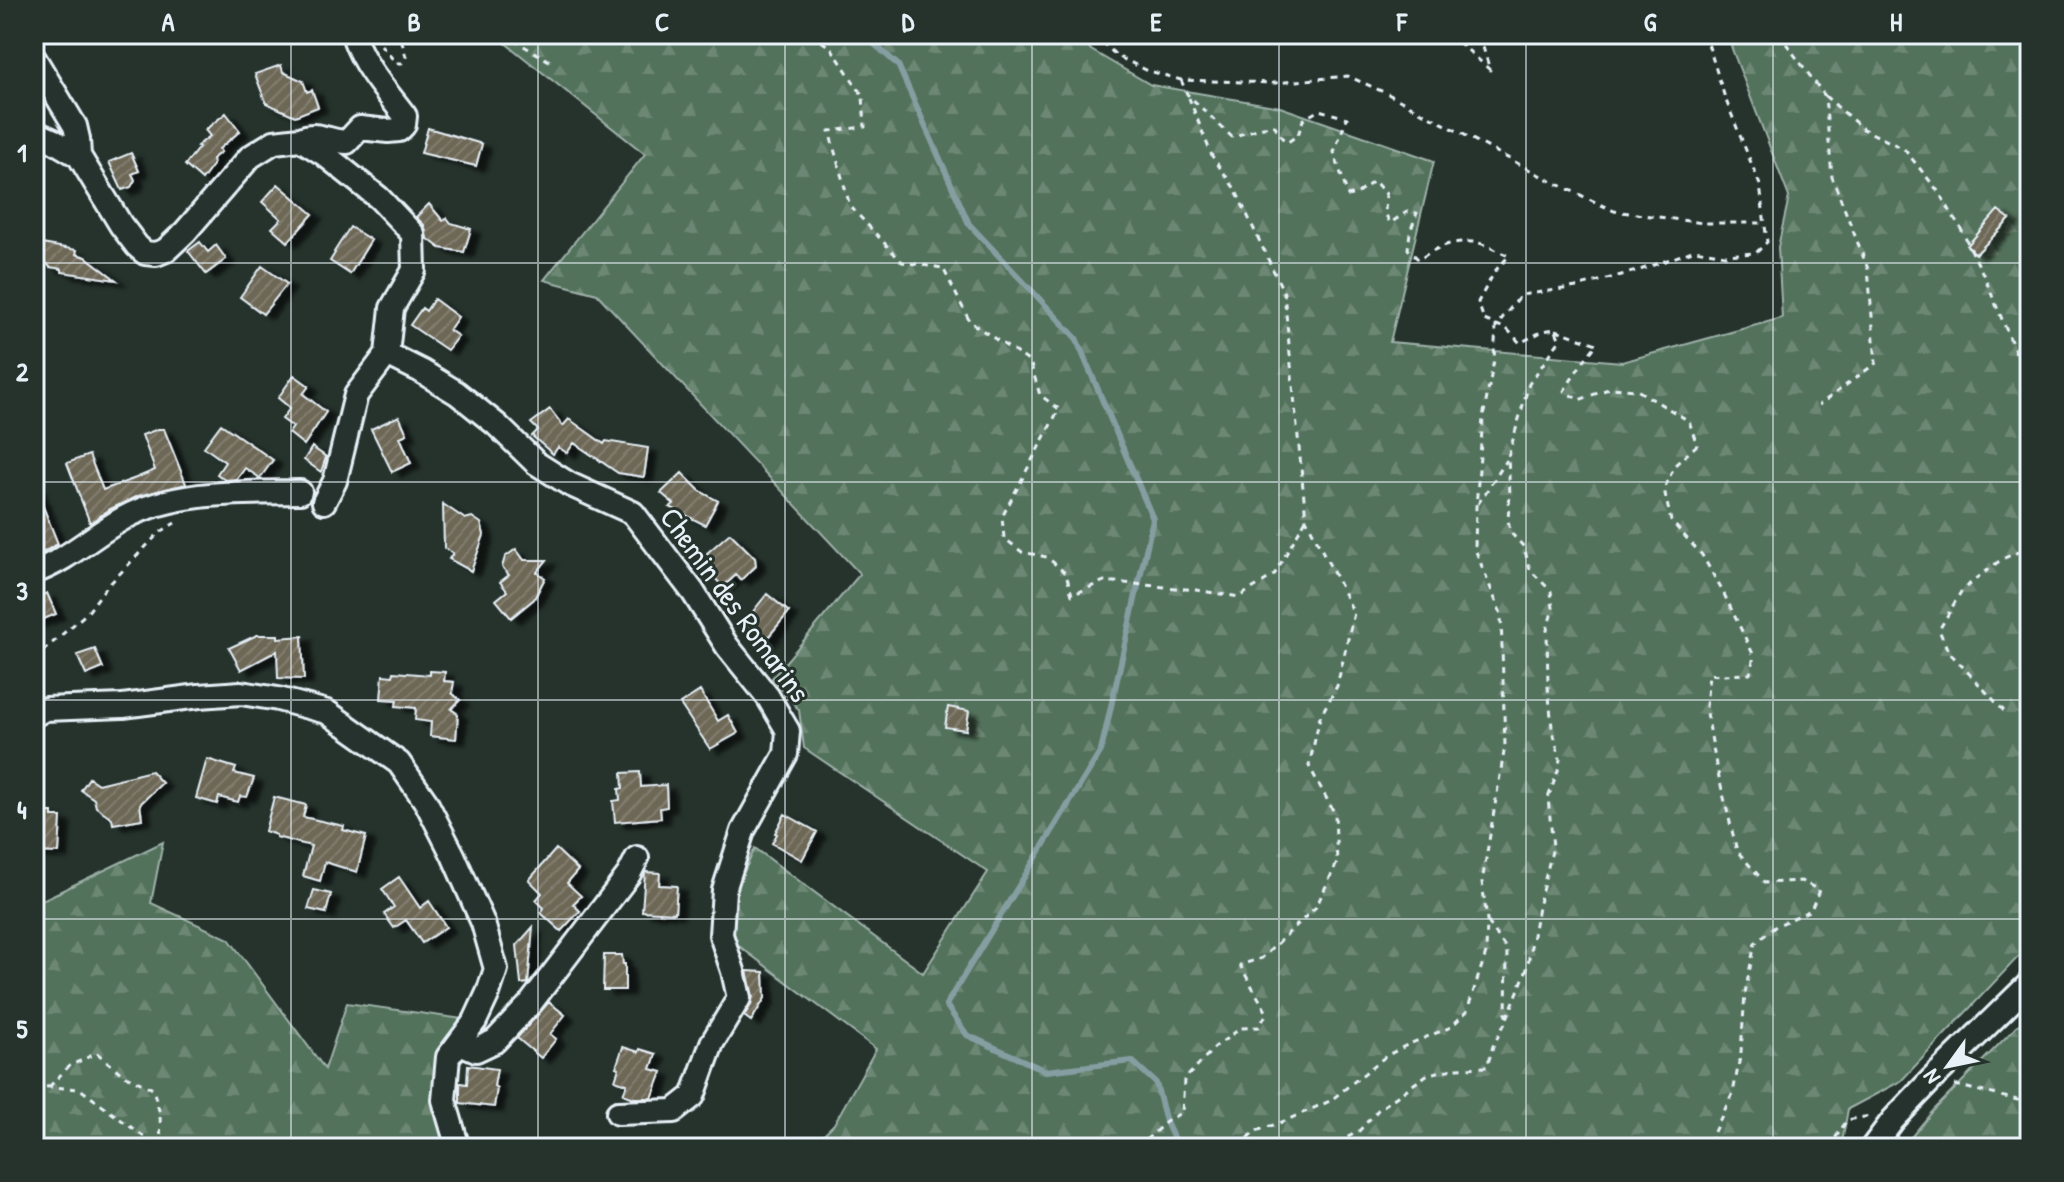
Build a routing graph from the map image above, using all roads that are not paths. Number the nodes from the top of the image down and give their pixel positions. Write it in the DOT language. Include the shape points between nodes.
graph roads {
  1 [pos="370,37"];
  2 [pos="34,58"];
  3 [pos="34,132"];
  4 [pos="300,139"];
  5 [pos="79,156"];
  6 [pos="387,354"];
  7 [pos="300,492"];
  8 [pos="324,502"];
  9 [pos="34,572"];
  10 [pos="34,715"];
  11 [pos="637,858"];
  12 [pos="2030,983"];
  13 [pos="460,1043"];
  14 [pos="618,1113"];
  15 [pos="458,1148"];
  16 [pos="1872,1148"];
  1 -- 4 [label="street" via="355,40 405,116 404,125 388,131 360,128 347,142 309,135"];
  2 -- 5 [label="street" via="75,126"];
  3 -- 5 [label="street"];
  4 -- 5 [label="street" via="274,142 250,157 185,232 156,254 137,246"];
  4 -- 6 [label="street" via="379,198 413,234 414,270 392,308"];
  6 -- 8 [label="street" via="356,395 335,481"];
  6 -- 14 [label="street, Chemin des Romarins" via="457,393 536,463 633,513 788,731 786,754 743,831 724,890 721,935 739,998 712,1043 693,1096 674,1111"];
  7 -- 9 [label="street" via="155,504"];
  10 -- 13 [label="street" via="45,709 241,693 327,712 399,763 453,855 483,923 496,969"];
  11 -- 13 [label="street" via="530,1004 495,1041 476,1050"];
  12 -- 16 [label="street" via="1932,1079"];
  13 -- 15 [label="street" via="448,1057 444,1100"];
}
